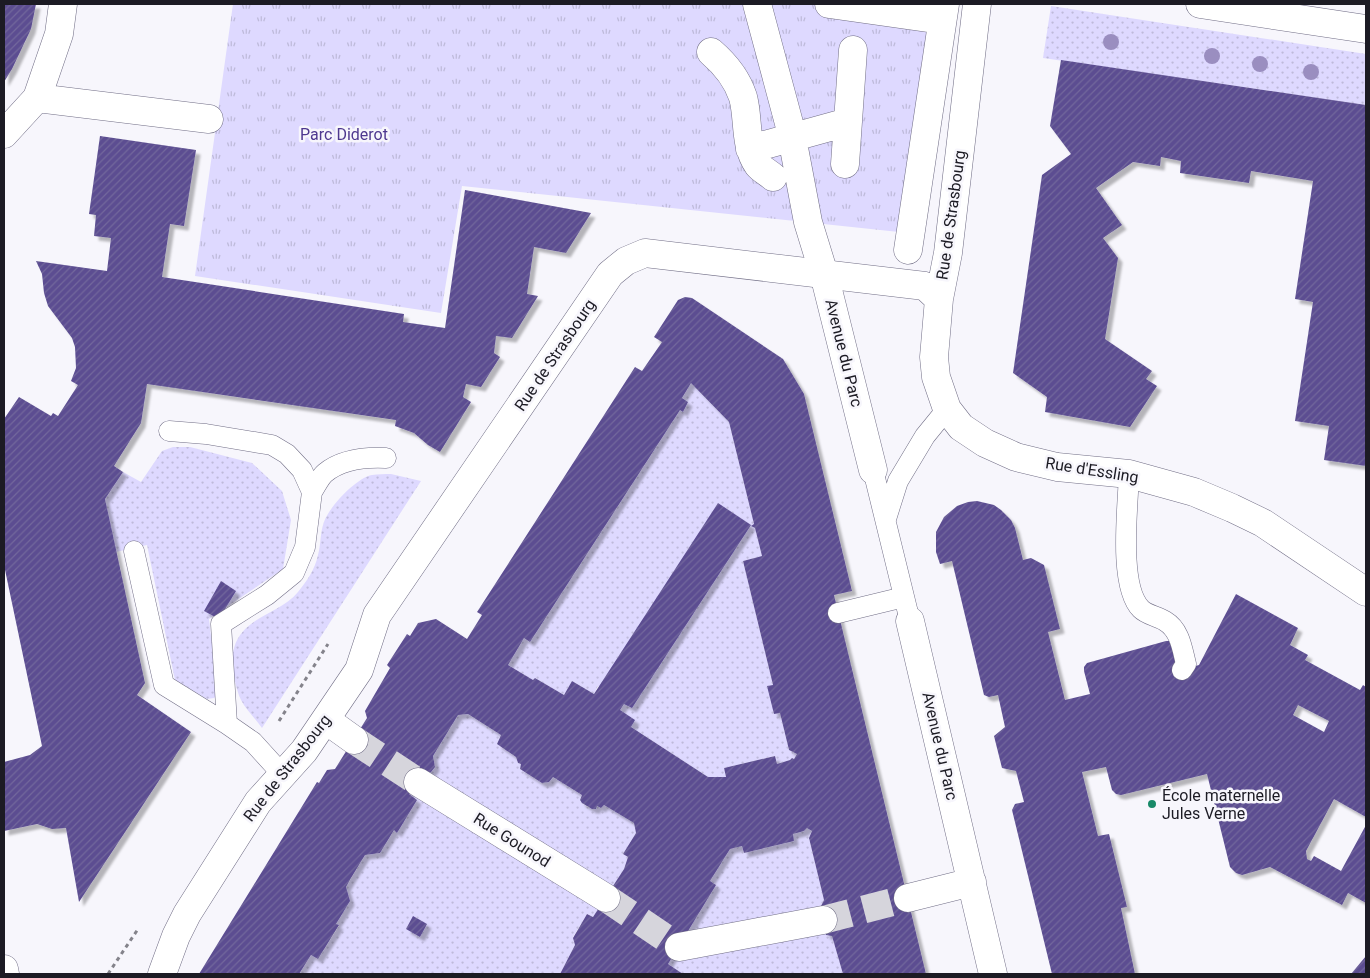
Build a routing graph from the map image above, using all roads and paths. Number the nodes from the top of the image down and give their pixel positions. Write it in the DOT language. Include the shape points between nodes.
graph roads {
  1 [pos="63,4"];
  2 [pos="757,4"];
  3 [pos="829,4"];
  4 [pos="978,4"];
  5 [pos="1200,4"];
  6 [pos="943,12"];
  7 [pos="1366,29"];
  8 [pos="854,50"];
  9 [pos="712,52"];
  10 [pos="37,98"];
  11 [pos="209,119"];
  12 [pos="848,122"];
  13 [pos="4,134"];
  14 [pos="791,137"];
  15 [pos="750,149"];
  16 [pos="845,164"];
  17 [pos="774,177"];
  18 [pos="908,250"];
  19 [pos="824,274"];
  20 [pos="939,299"];
  21 [pos="947,409"];
  22 [pos="169,432"];
  23 [pos="386,458"];
  24 [pos="873,470"];
  25 [pos="1129,474"];
  26 [pos="312,492"];
  27 [pos="886,519"];
  28 [pos="134,551"];
  29 [pos="1366,592"];
  30 [pos="907,609"];
  31 [pos="838,613"];
  32 [pos="1182,670"];
  33 [pos="326,720"];
  34 [pos="226,724"];
  35 [pos="354,740"];
  36 [pos="282,774"];
  37 [pos="418,782"];
  38 [pos="972,882"];
  39 [pos="606,898"];
  40 [pos="908,898"];
  41 [pos="823,920"];
  42 [pos="680,947"];
  43 [pos="4,969"];
  44 [pos="5,974"];
  45 [pos="162,974"];
  46 [pos="993,974"];
  1 -- 10 [label="street" via="59,34"];
  2 -- 14 [label="street, Avenue du Parc"];
  3 -- 6 [label="street"];
  4 -- 20 [label="street, Rue de Strasbourg" via="948,253"];
  5 -- 7 [label="street"];
  6 -- 18 [label="street"];
  8 -- 12 [label="street"];
  9 -- 15 [label="street" via="724,63 742,96"];
  10 -- 11 [label="street"];
  10 -- 13 [label="street"];
  12 -- 14 [label="street"];
  12 -- 16 [label="street"];
  14 -- 15 [label="street"];
  14 -- 19 [label="street, Avenue du Parc" via="808,222"];
  15 -- 17 [label="street" via="759,166"];
  19 -- 20 [label="street, Rue de Strasbourg" via="925,286"];
  19 -- 24 [label="street, Avenue du Parc"];
  19 -- 33 [label="street, Rue de Strasbourg" via="644,253 626,261 610,274 377,615 359,670"];
  20 -- 21 [label="street, Rue d'Essling" via="934,357 936,377"];
  21 -- 25 [label="street, Rue d'Essling" via="961,427 985,443 1016,457 1057,467"];
  21 -- 27 [label="lane" via="925,436 898,481"];
  22 -- 26 [label="lane" via="206,434 272,445 287,454 302,470"];
  23 -- 26 [label="lane" via="344,462 324,474"];
  24 -- 27 [label="lane, Avenue du Parc"];
  25 -- 29 [label="street, Rue d'Essling" via="1194,492 1263,523"];
  25 -- 32 [label="lane" via="1128,583 1141,609 1165,621 1179,636 1186,664"];
  26 -- 34 [label="lane" via="305,547 294,573 267,596 221,624"];
  27 -- 30 [label="lane, Avenue du Parc"];
  28 -- 34 [label="lane" via="164,685"];
  30 -- 31 [label="lane"];
  30 -- 38 [label="street, Avenue du Parc"];
  33 -- 35 [label="street"];
  33 -- 36 [label="street, Rue de Strasbourg" via="304,751"];
  34 -- 36 [label="lane" via="253,742"];
  36 -- 45 [label="street, Rue de Strasbourg" via="258,802 187,914"];
  37 -- 39 [label="street, Rue Gounod"];
  38 -- 40 [label="street"];
  38 -- 46 [label="street, Avenue du Parc"];
  41 -- 42 [label="street"];
  43 -- 44 [label="street"];
}
